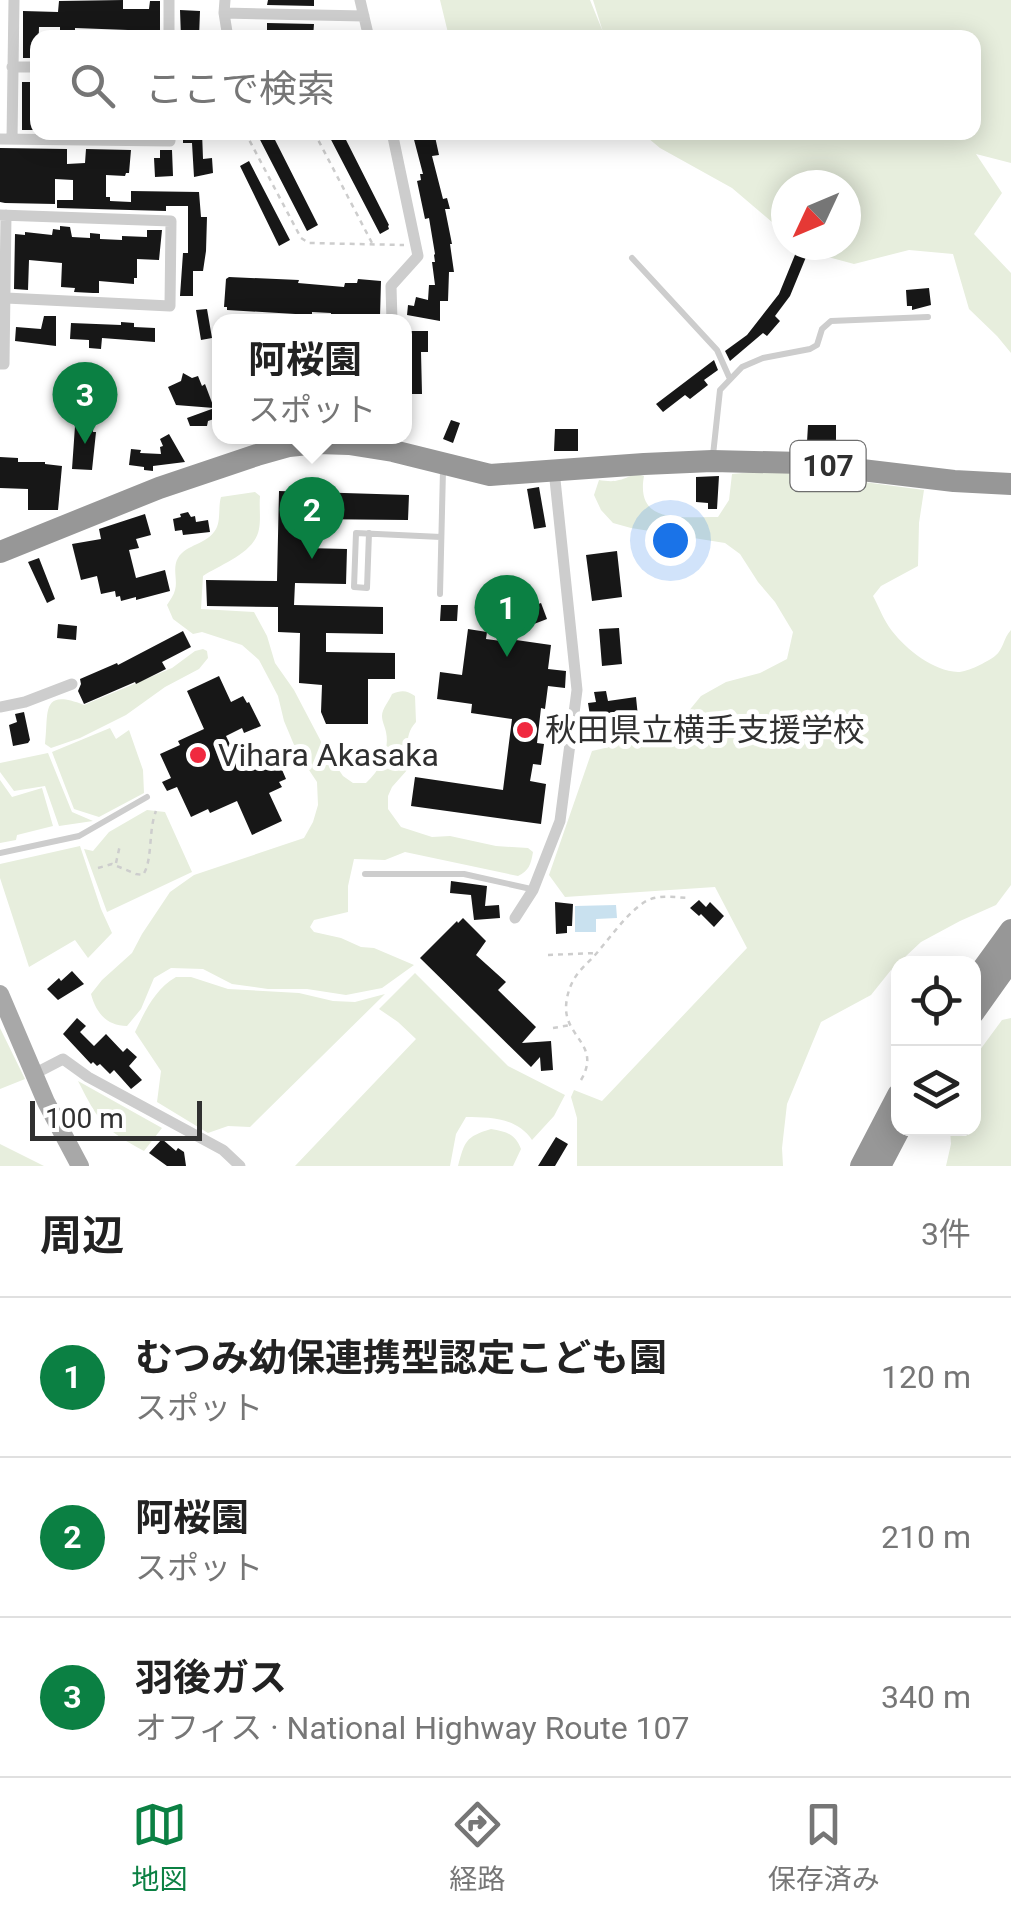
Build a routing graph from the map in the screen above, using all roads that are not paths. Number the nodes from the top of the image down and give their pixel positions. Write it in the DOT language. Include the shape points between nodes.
graph roads {
  1 [pos="14,0"];
  2 [pos="169,0"];
  3 [pos="360,0"];
  4 [pos="225,6"];
  5 [pos="364,16"];
  6 [pos="169,30"];
  7 [pos="367,30"];
  8 [pos="12,67"];
  9 [pos="30,67"];
  10 [pos="6,139"];
  11 [pos="394,140"];
  12 [pos="3,215"];
  13 [pos="632,258"];
  14 [pos="6,298"];
  15 [pos="392,314"];
  16 [pos="928,317"];
  17 [pos="0,364"];
  18 [pos="730,379"];
  19 [pos="308,444"];
  20 [pos="349,444"];
  21 [pos="393,444"];
  22 [pos="712,461"];
  23 [pos="444,464"];
  24 [pos="554,470"];
  25 [pos="1011,484"];
  26 [pos="369,533"];
  27 [pos="441,537"];
  28 [pos="0,552"];
  29 [pos="440,594"];
  30 [pos="72,684"];
  31 [pos="0,707"];
  32 [pos="147,797"];
  33 [pos="0,853"];
  34 [pos="364,874"];
  35 [pos="532,890"];
  36 [pos="516,918"];
  37 [pos="1011,930"];
  38 [pos="1011,960"];
  39 [pos="981,971"];
  40 [pos="0,994"];
  41 [pos="981,1002"];
  42 [pos="34,1074"];
  43 [pos="891,1109"];
  44 [pos="896,1136"];
  45 [pos="80,1166"];
  46 [pos="240,1166"];
  47 [pos="861,1166"];
  48 [pos="880,1166"];
  1 -- 8 [label="street"];
  2 -- 6 [label="street"];
  3 -- 5 [label="street"];
  4 -- 5 [label="street"];
  5 -- 7 [label="street"];
  8 -- 9 [label="street"];
  8 -- 10 [label="street"];
  11 -- 15 [label="street" via="418,256 392,286"];
  12 -- 14 [label="street"];
  12 -- 14 [label="street" via="171,220 170,306"];
  13 -- 18 [label="lane" via="717,350"];
  14 -- 17 [label="street"];
  16 -- 18 [label="lane" via="831,321 817,346 764,358"];
  18 -- 22 [label="lane" via="720,390"];
  19 -- 28 [label="highway, 107" via="159,488"];
  20 -- 21 [label="highway, 107"];
  21 -- 23 [label="highway, 107"];
  22 -- 24 [label="highway, 107"];
  22 -- 25 [label="highway, 107"];
  23 -- 24 [label="highway, 107" via="490,475"];
  23 -- 27 [label="lane"];
  24 -- 35 [label="street" via="577,690 560,821"];
  26 -- 26 [label="lane" via="356,533 354,587 366,588"];
  26 -- 27 [label="lane"];
  27 -- 29 [label="lane"];
  30 -- 31 [label="street"];
  32 -- 33 [label="lane" via="79,836"];
  34 -- 35 [label="lane" via="464,874"];
  35 -- 36 [label="street"];
  37 -- 39 [label="highway"];
  38 -- 41 [label="highway"];
  40 -- 42 [label="main road"];
  42 -- 45 [label="main road"];
  42 -- 46 [label="street" via="63,1059"];
  43 -- 47 [label="highway"];
  44 -- 48 [label="highway"];
}
